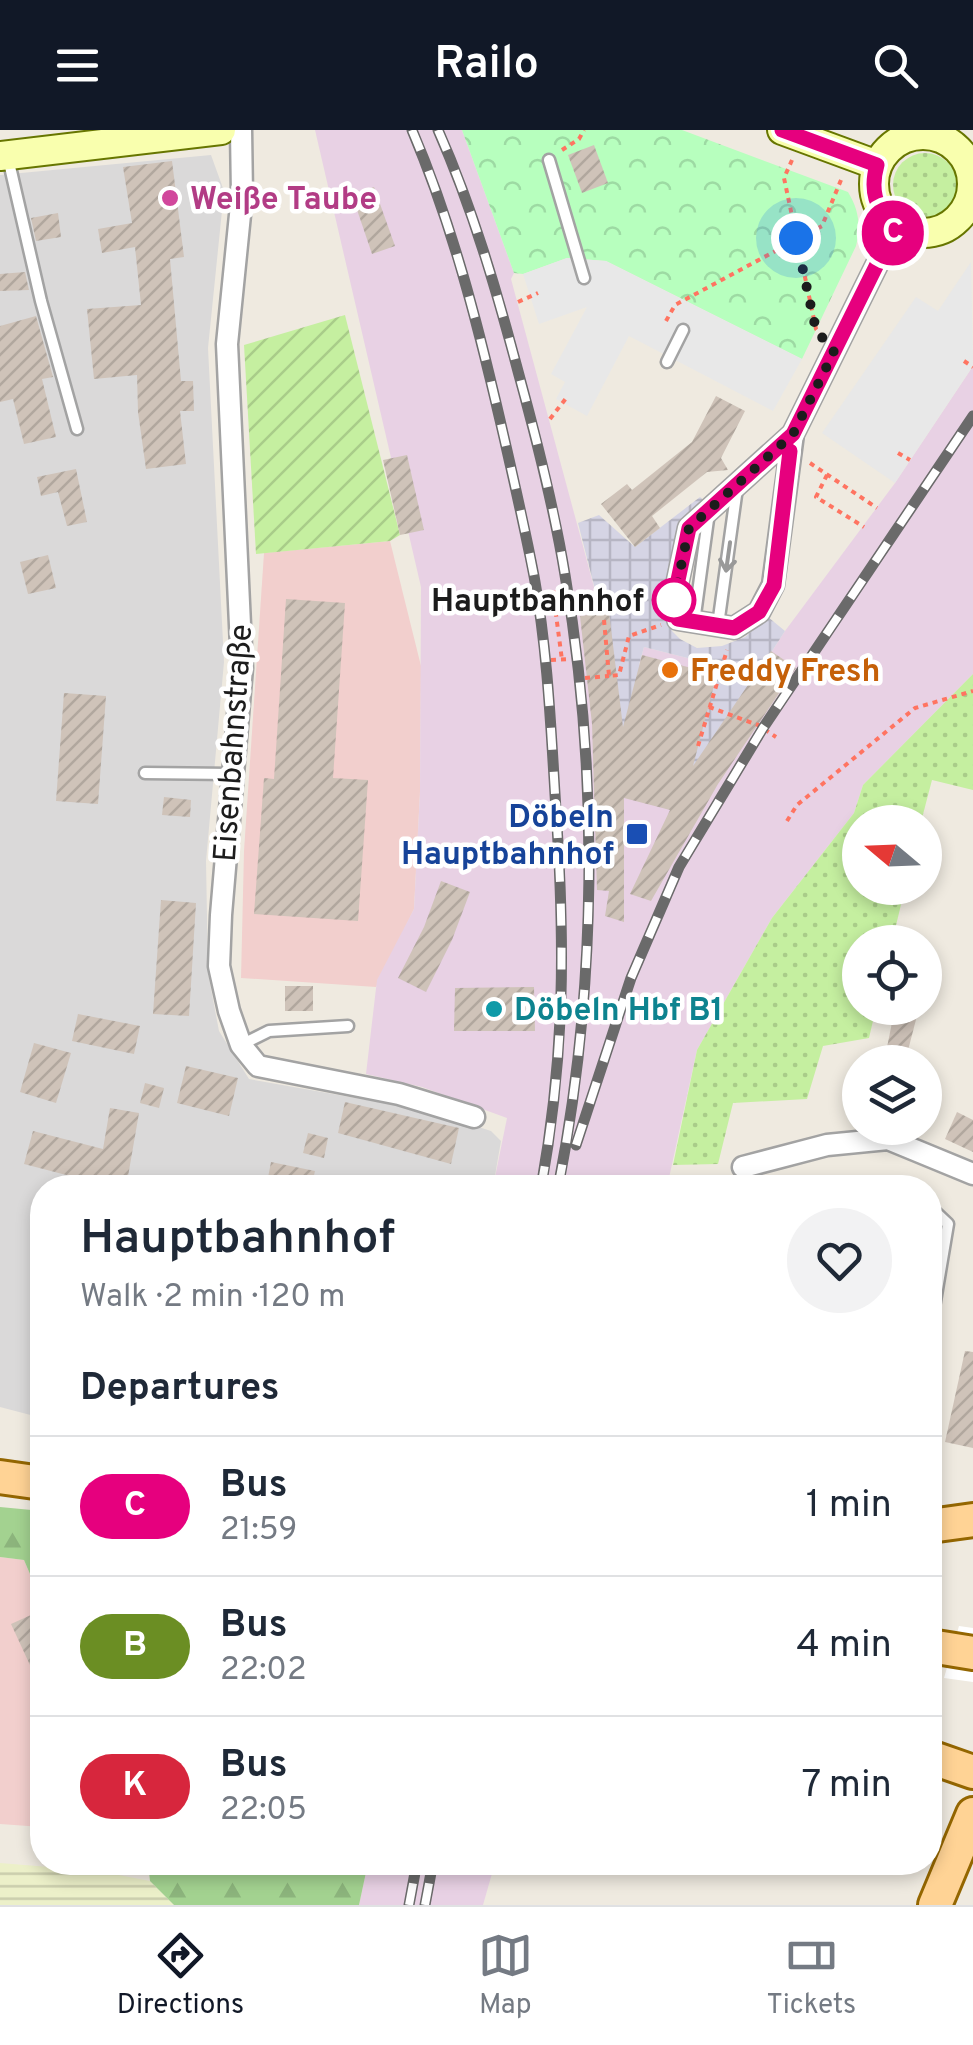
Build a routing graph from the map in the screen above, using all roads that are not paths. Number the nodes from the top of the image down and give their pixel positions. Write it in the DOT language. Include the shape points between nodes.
graph roads {
  1 [pos="221,130"];
  2 [pos="241,130"];
  3 [pos="782,130"];
  4 [pos="965,140"];
  5 [pos="4,156"];
  6 [pos="549,160"];
  7 [pos="877,165"];
  8 [pos="896,226"];
  9 [pos="584,278"];
  10 [pos="683,330"];
  11 [pos="668,362"];
  12 [pos="77,429"];
  13 [pos="791,449"];
  14 [pos="737,487"];
  15 [pos="726,627"];
  16 [pos="145,773"];
  17 [pos="231,774"];
  18 [pos="348,1026"];
  19 [pos="241,1045"];
  20 [pos="474,1117"];
  21 [pos="973,1174"];
  22 [pos="748,1175"];
  23 [pos="942,1218"];
  24 [pos="942,1260"];
  25 [pos="0,1478"];
  26 [pos="30,1482"];
  27 [pos="973,1520"];
  28 [pos="942,1524"];
  29 [pos="942,1761"];
  30 [pos="973,1772"];
  31 [pos="973,1814"];
  32 [pos="935,1905"];
  1 -- 5 [label="main road"];
  2 -- 17 [label="street, Eisenbahnstraße" via="242,195 227,344 242,668"];
  3 -- 7 [label="main road"];
  4 -- 7 [label="main road" via="902,139"];
  4 -- 8 [label="main road" via="972,185 961,216 933,233"];
  5 -- 12 [label="lane"];
  6 -- 9 [label="lane"];
  7 -- 8 [label="main road" via="873,192"];
  8 -- 13 [label="street"];
  10 -- 11 [label="lane"];
  13 -- 14 [label="street"];
  13 -- 15 [label="street" via="774,585 759,612"];
  14 -- 15 [label="lane, one-way"];
  14 -- 15 [label="street" via="689,528 674,599 686,620"];
  16 -- 17 [label="lane"];
  17 -- 19 [label="street, Eisenbahnstraße" via="219,966"];
  18 -- 19 [label="lane" via="269,1031"];
  19 -- 20 [label="street" via="258,1066 399,1094"];
  21 -- 22 [label="street" via="888,1139 827,1145"];
  23 -- 24 [label="lane" via="948,1224"];
  25 -- 26 [label="main road"];
  27 -- 28 [label="main road"];
  29 -- 30 [label="main road"];
  31 -- 32 [label="main road"];
}
